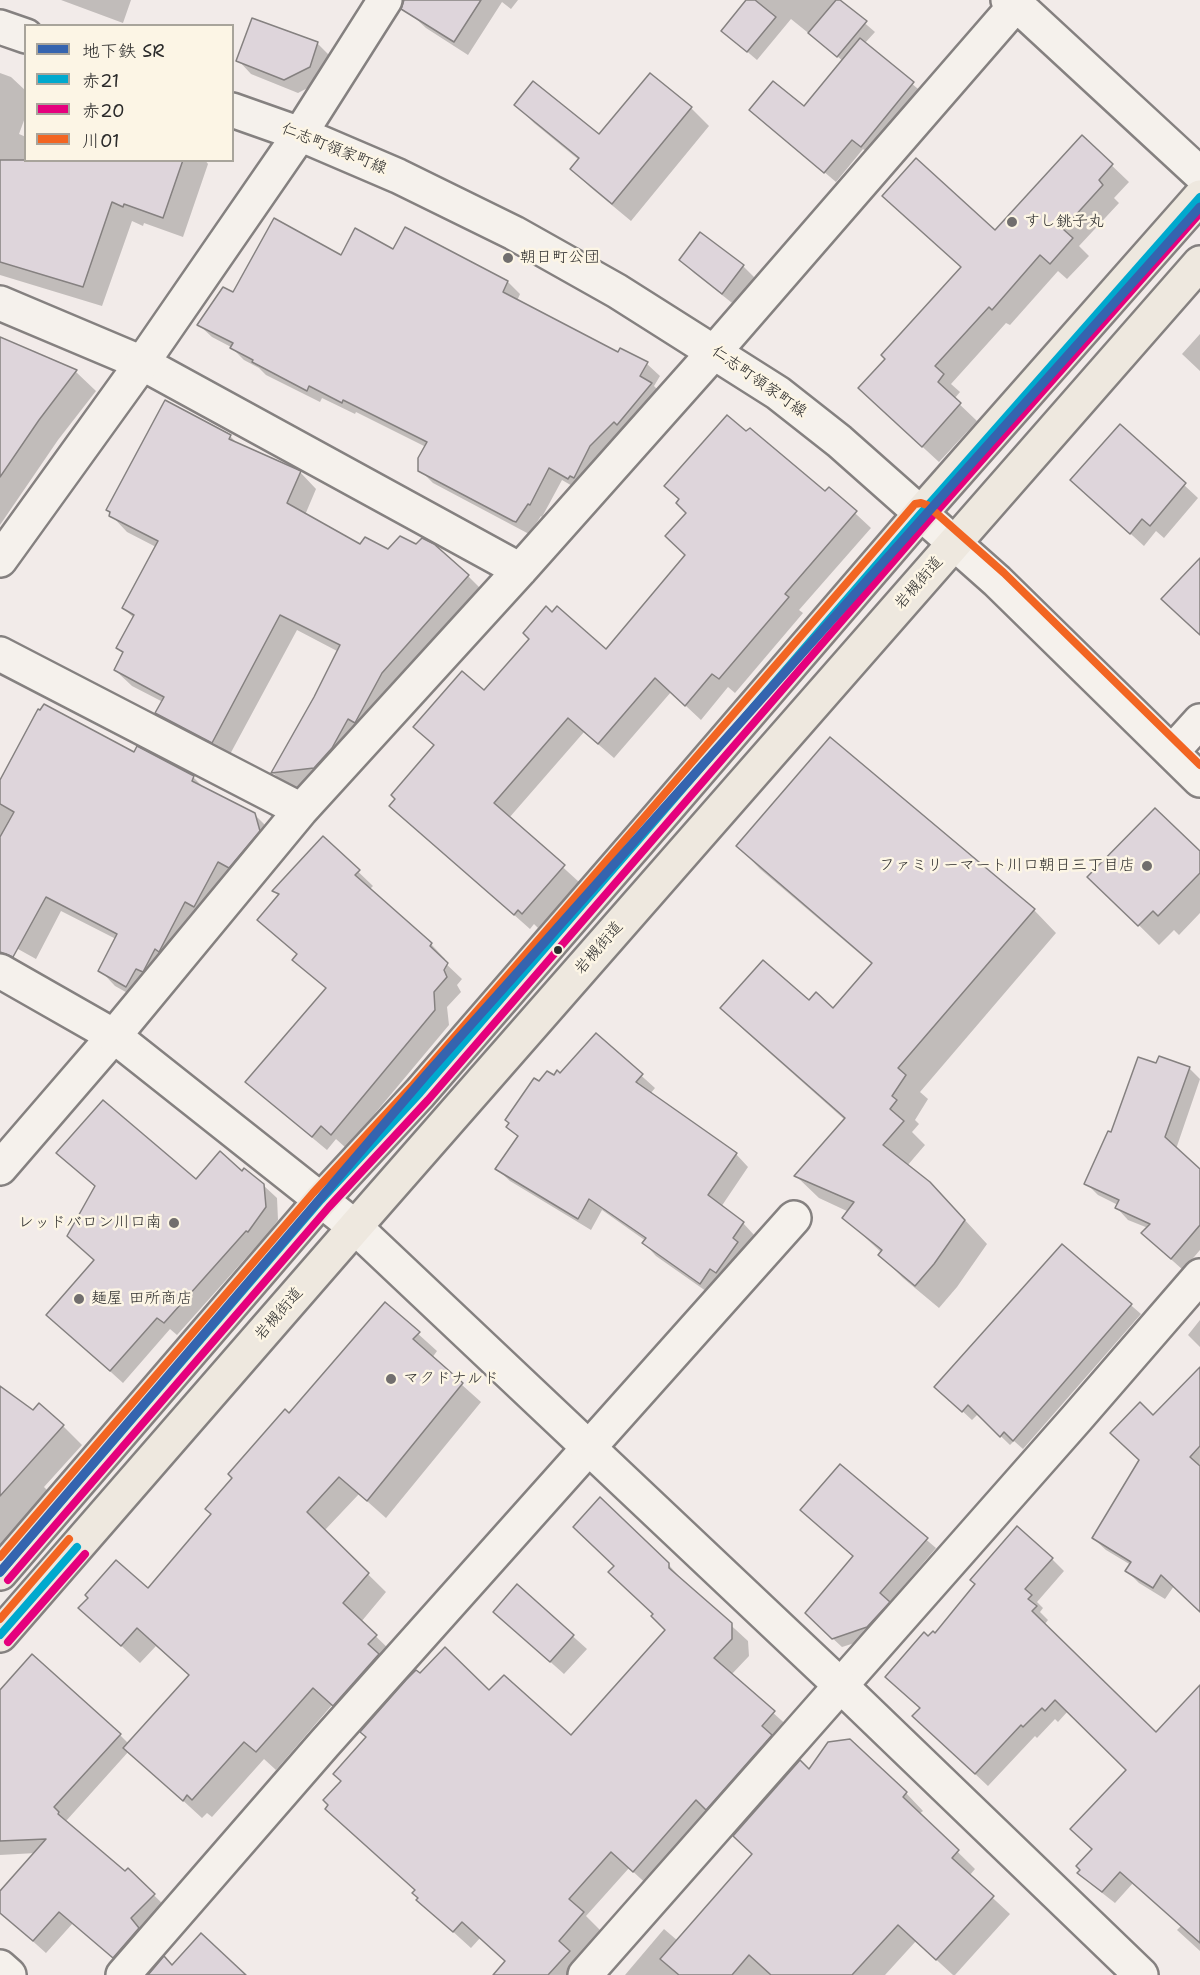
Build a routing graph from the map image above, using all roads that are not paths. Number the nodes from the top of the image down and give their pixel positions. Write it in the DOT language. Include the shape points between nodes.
graph roads {
  1 [pos="385,0"];
  2 [pos="1015,1"];
  3 [pos="0,27"];
  4 [pos="24,35"];
  5 [pos="234,111"];
  6 [pos="300,134"];
  7 [pos="1200,174"];
  8 [pos="1200,197"];
  9 [pos="1200,263"];
  10 [pos="0,303"];
  11 [pos="715,351"];
  12 [pos="142,363"];
  13 [pos="921,513"];
  14 [pos="954,543"];
  15 [pos="0,560"];
  16 [pos="520,570"];
  17 [pos="0,654"];
  18 [pos="1200,720"];
  19 [pos="1172,752"];
  20 [pos="1200,780"];
  21 [pos="301,810"];
  22 [pos="0,971"];
  23 [pos="114,1036"];
  24 [pos="0,1168"];
  25 [pos="321,1200"];
  26 [pos="794,1218"];
  27 [pos="354,1227"];
  28 [pos="1200,1276"];
  29 [pos="588,1447"];
  30 [pos="0,1573"];
  31 [pos="0,1635"];
  32 [pos="841,1686"];
  33 [pos="0,1966"];
  34 [pos="9,1975"];
  35 [pos="123,1975"];
  36 [pos="585,1975"];
  37 [pos="1141,1975"];
  1 -- 6 [label="street"];
  2 -- 7 [label="street"];
  2 -- 11 [label="street"];
  3 -- 4 [label="street"];
  5 -- 6 [label="street, 仁志町領家町線"];
  6 -- 11 [label="street, 仁志町領家町線" via="398,176 514,233"];
  6 -- 12 [label="street"];
  8 -- 13 [label="highway"];
  9 -- 14 [label="highway, 岩槻街道"];
  10 -- 12 [label="street"];
  11 -- 13 [label="street, 仁志町領家町線" via="840,441"];
  11 -- 16 [label="street"];
  12 -- 15 [label="street"];
  12 -- 16 [label="street"];
  13 -- 14 [label="street, 仁志町領家町線"];
  13 -- 25 [label="highway" via="420,1093"];
  14 -- 19 [label="street, 仁志町領家町線" via="998,581"];
  14 -- 27 [label="highway, 岩槻街道"];
  16 -- 21 [label="street"];
  17 -- 21 [label="street"];
  18 -- 19 [label="street"];
  19 -- 20 [label="street, 仁志町領家町線"];
  21 -- 23 [label="street"];
  22 -- 23 [label="street"];
  23 -- 24 [label="street"];
  23 -- 25 [label="street"];
  25 -- 27 [label="street"];
  25 -- 30 [label="highway"];
  26 -- 29 [label="street"];
  27 -- 29 [label="street"];
  27 -- 31 [label="highway, 岩槻街道"];
  28 -- 32 [label="street"];
  29 -- 32 [label="street"];
  29 -- 35 [label="street"];
  32 -- 36 [label="street"];
  32 -- 37 [label="street"];
  33 -- 34 [label="street"];
}
